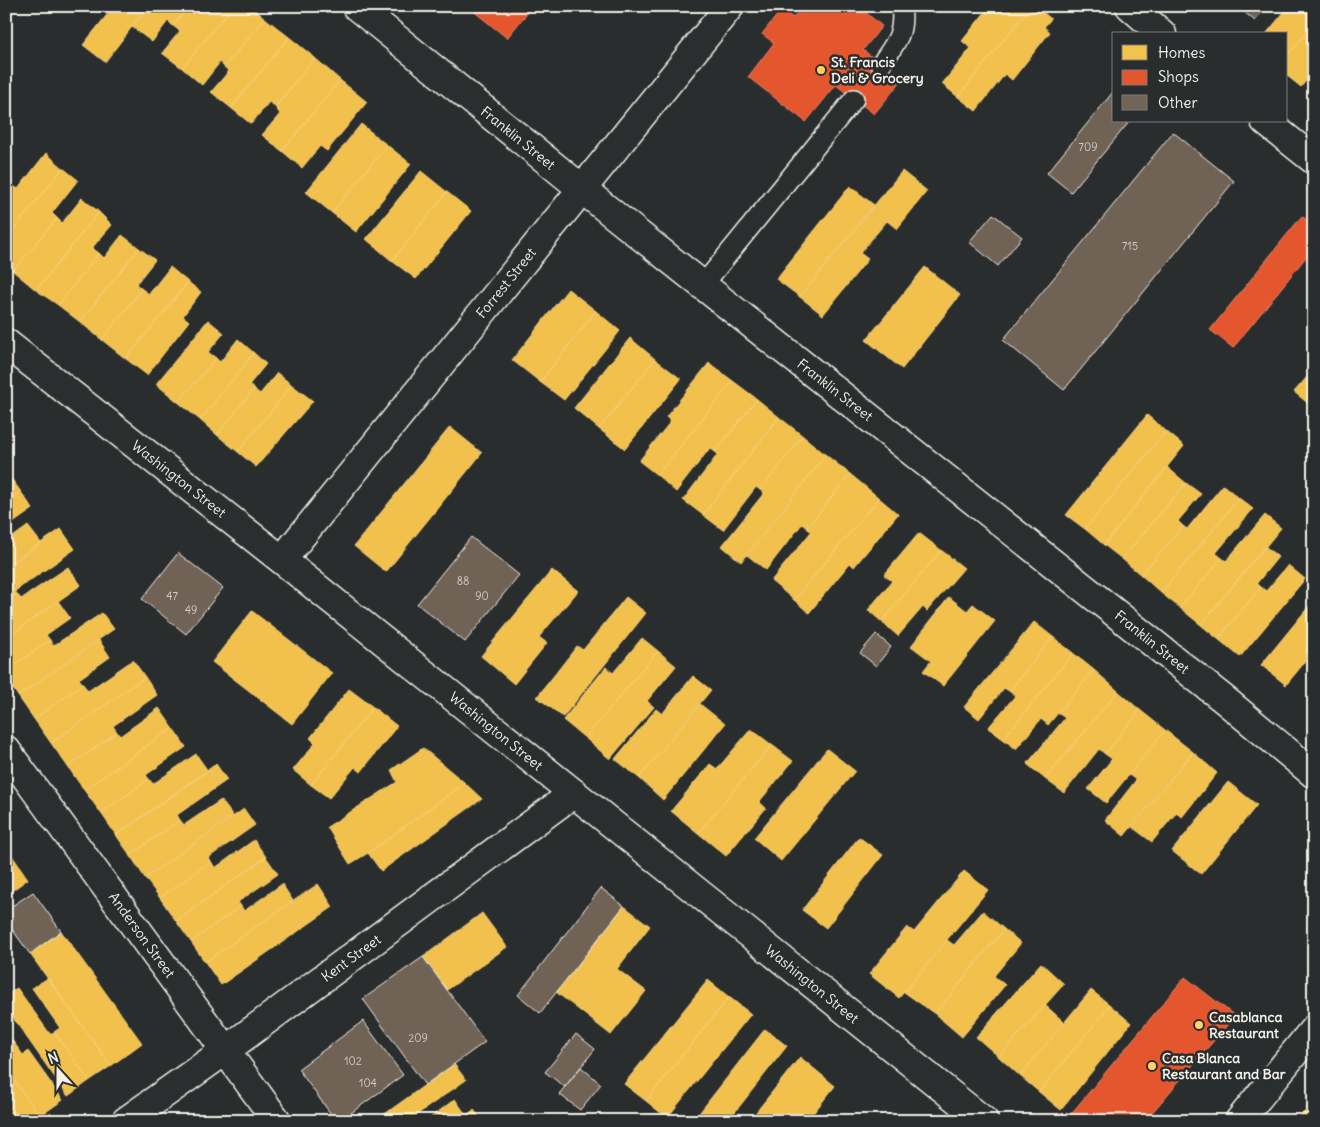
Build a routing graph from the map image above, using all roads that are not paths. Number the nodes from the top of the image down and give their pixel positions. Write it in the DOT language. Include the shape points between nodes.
graph roads {
  1 [pos="356,6"];
  2 [pos="730,6"];
  3 [pos="901,6"];
  4 [pos="1130,6"];
  5 [pos="1160,32"];
  6 [pos="881,64"];
  7 [pos="854,99"];
  8 [pos="1266,122"];
  9 [pos="1314,160"];
  10 [pos="582,189"];
  11 [pos="703,285"];
  12 [pos="6,343"];
  13 [pos="282,560"];
  14 [pos="6,750"];
  15 [pos="1314,774"];
  16 [pos="574,793"];
  17 [pos="1314,1029"];
  18 [pos="226,1050"];
  19 [pos="126,1121"];
  20 [pos="276,1121"];
  21 [pos="984,1121"];
  22 [pos="1240,1121"];
  1 -- 10 [label="street, Franklin Street"];
  2 -- 10 [label="street, Forrest Street"];
  3 -- 6 [label="lane" via="899,39"];
  4 -- 5 [label="street"];
  7 -- 11 [label="lane"];
  8 -- 9 [label="street"];
  10 -- 11 [label="street, Franklin Street"];
  10 -- 13 [label="street, Forrest Street"];
  11 -- 15 [label="street, Franklin Street"];
  12 -- 13 [label="street, Washington Street"];
  13 -- 16 [label="street, Washington Street"];
  14 -- 18 [label="street, Anderson Street"];
  16 -- 18 [label="street, Kent Street"];
  16 -- 21 [label="street, Washington Street"];
  17 -- 22 [label="street"];
  18 -- 19 [label="street, Kent Street"];
  18 -- 20 [label="street, Anderson Street"];
}
